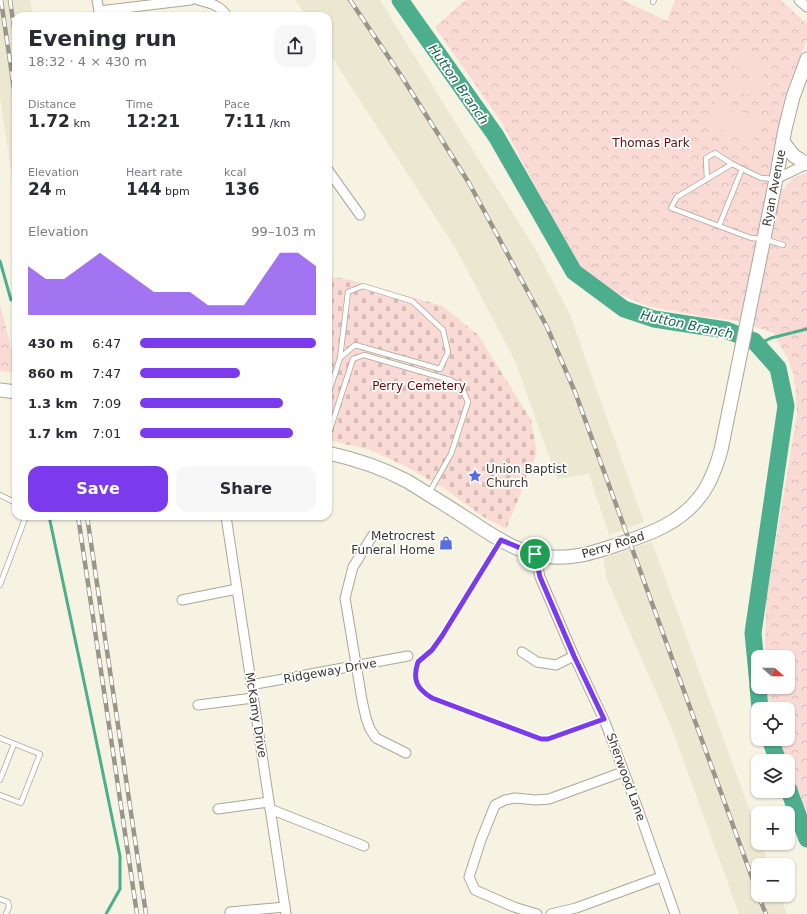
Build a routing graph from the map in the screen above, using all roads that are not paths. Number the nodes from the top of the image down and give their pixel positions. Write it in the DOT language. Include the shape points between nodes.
graph roads {
  1 [pos="97,0"];
  2 [pos="191,0"];
  3 [pos="198,0"];
  4 [pos="799,0"];
  5 [pos="807,7"];
  6 [pos="99,12"];
  7 [pos="112,12"];
  8 [pos="224,12"];
  9 [pos="807,59"];
  10 [pos="783,142"];
  11 [pos="732,164"];
  12 [pos="807,164"];
  13 [pos="742,168"];
  14 [pos="332,176"];
  15 [pos="707,179"];
  16 [pos="776,179"];
  17 [pos="360,215"];
  18 [pos="719,226"];
  19 [pos="764,239"];
  20 [pos="783,245"];
  21 [pos="747,318"];
  22 [pos="340,358"];
  23 [pos="332,383"];
  24 [pos="0,390"];
  25 [pos="12,392"];
  26 [pos="332,424"];
  27 [pos="332,454"];
  28 [pos="0,495"];
  29 [pos="428,495"];
  30 [pos="12,501"];
  31 [pos="24,520"];
  32 [pos="227,520"];
  33 [pos="374,535"];
  34 [pos="501,540"];
  35 [pos="535,554"];
  36 [pos="0,585"];
  37 [pos="237,589"];
  38 [pos="182,600"];
  39 [pos="522,652"];
  40 [pos="408,656"];
  41 [pos="574,656"];
  42 [pos="357,667"];
  43 [pos="251,685"];
  44 [pos="253,698"];
  45 [pos="198,705"];
  46 [pos="604,719"];
  47 [pos="0,738"];
  48 [pos="14,744"];
  49 [pos="406,753"];
  50 [pos="623,772"];
  51 [pos="0,780"];
  52 [pos="0,795"];
  53 [pos="270,805"];
  54 [pos="218,809"];
  55 [pos="364,846"];
  56 [pos="661,877"];
  57 [pos="0,898"];
  58 [pos="286,910"];
  59 [pos="230,912"];
  60 [pos="6,914"];
  61 [pos="537,914"];
  62 [pos="550,914"];
  63 [pos="675,914"];
  1 -- 6 [label="street"];
  2 -- 7 [label="street"];
  3 -- 8 [label="street" via="211,3"];
  4 -- 5 [label="street"];
  9 -- 10 [label="street, Ryan Avenue" via="793,97"];
  10 -- 12 [label="street" via="794,156"];
  10 -- 16 [label="street, Ryan Avenue"];
  11 -- 13 [label="lane"];
  11 -- 15 [label="lane"];
  11 -- 15 [label="lane" via="715,153 706,158"];
  12 -- 16 [label="street"];
  13 -- 16 [label="lane" via="762,178"];
  13 -- 18 [label="lane"];
  14 -- 17 [label="street"];
  15 -- 18 [label="lane" via="676,196 672,208"];
  16 -- 19 [label="street, Ryan Avenue"];
  18 -- 19 [label="lane" via="750,238"];
  19 -- 20 [label="lane"];
  19 -- 21 [label="street, Ryan Avenue"];
  21 -- 35 [label="street, Perry Road" via="721,450 710,482 698,500 666,525 594,553 559,557"];
  22 -- 22 [label="lane" via="348,292 363,286 412,300 443,330 448,352 440,368 355,346"];
  22 -- 23 [label="lane"];
  24 -- 25 [label="street"];
  26 -- 29 [label="lane" via="353,359 364,354 450,380 461,386 468,402 451,454"];
  27 -- 29 [label="street, Perry Road" via="380,468 408,481"];
  28 -- 30 [label="lane"];
  29 -- 34 [label="street, Perry Road"];
  31 -- 36 [label="lane"];
  32 -- 37 [label="street, McKamy Drive"];
  33 -- 42 [label="street" via="353,568 345,598"];
  34 -- 35 [label="street, Perry Road"];
  34 -- 46 [label="lane" via="442,636 432,650 418,662 415,678 418,686 423,693 432,698 541,739 548,739"];
  35 -- 41 [label="street, Sherwood Lane" via="540,577"];
  37 -- 38 [label="street"];
  37 -- 43 [label="street, McKamy Drive"];
  39 -- 41 [label="street" via="537,662 556,665"];
  40 -- 42 [label="street, Ridgeway Drive"];
  41 -- 46 [label="street, Sherwood Lane"];
  42 -- 43 [label="street, Ridgeway Drive"];
  42 -- 49 [label="street" via="370,729 376,738"];
  43 -- 44 [label="street, McKamy Drive"];
  44 -- 45 [label="street"];
  44 -- 53 [label="street, McKamy Drive"];
  46 -- 50 [label="street, Sherwood Lane"];
  47 -- 48 [label="lane"];
  48 -- 51 [label="lane"];
  48 -- 52 [label="lane" via="40,754 21,803"];
  50 -- 56 [label="street, Sherwood Lane"];
  50 -- 61 [label="street" via="549,799 515,798 495,805 469,878 475,890"];
  53 -- 54 [label="street"];
  53 -- 55 [label="street"];
  53 -- 58 [label="street, McKamy Drive"];
  56 -- 62 [label="street" via="576,908"];
  56 -- 63 [label="street, Sherwood Lane"];
  57 -- 60 [label="lane" via="8,902"];
  58 -- 59 [label="street"];
}
